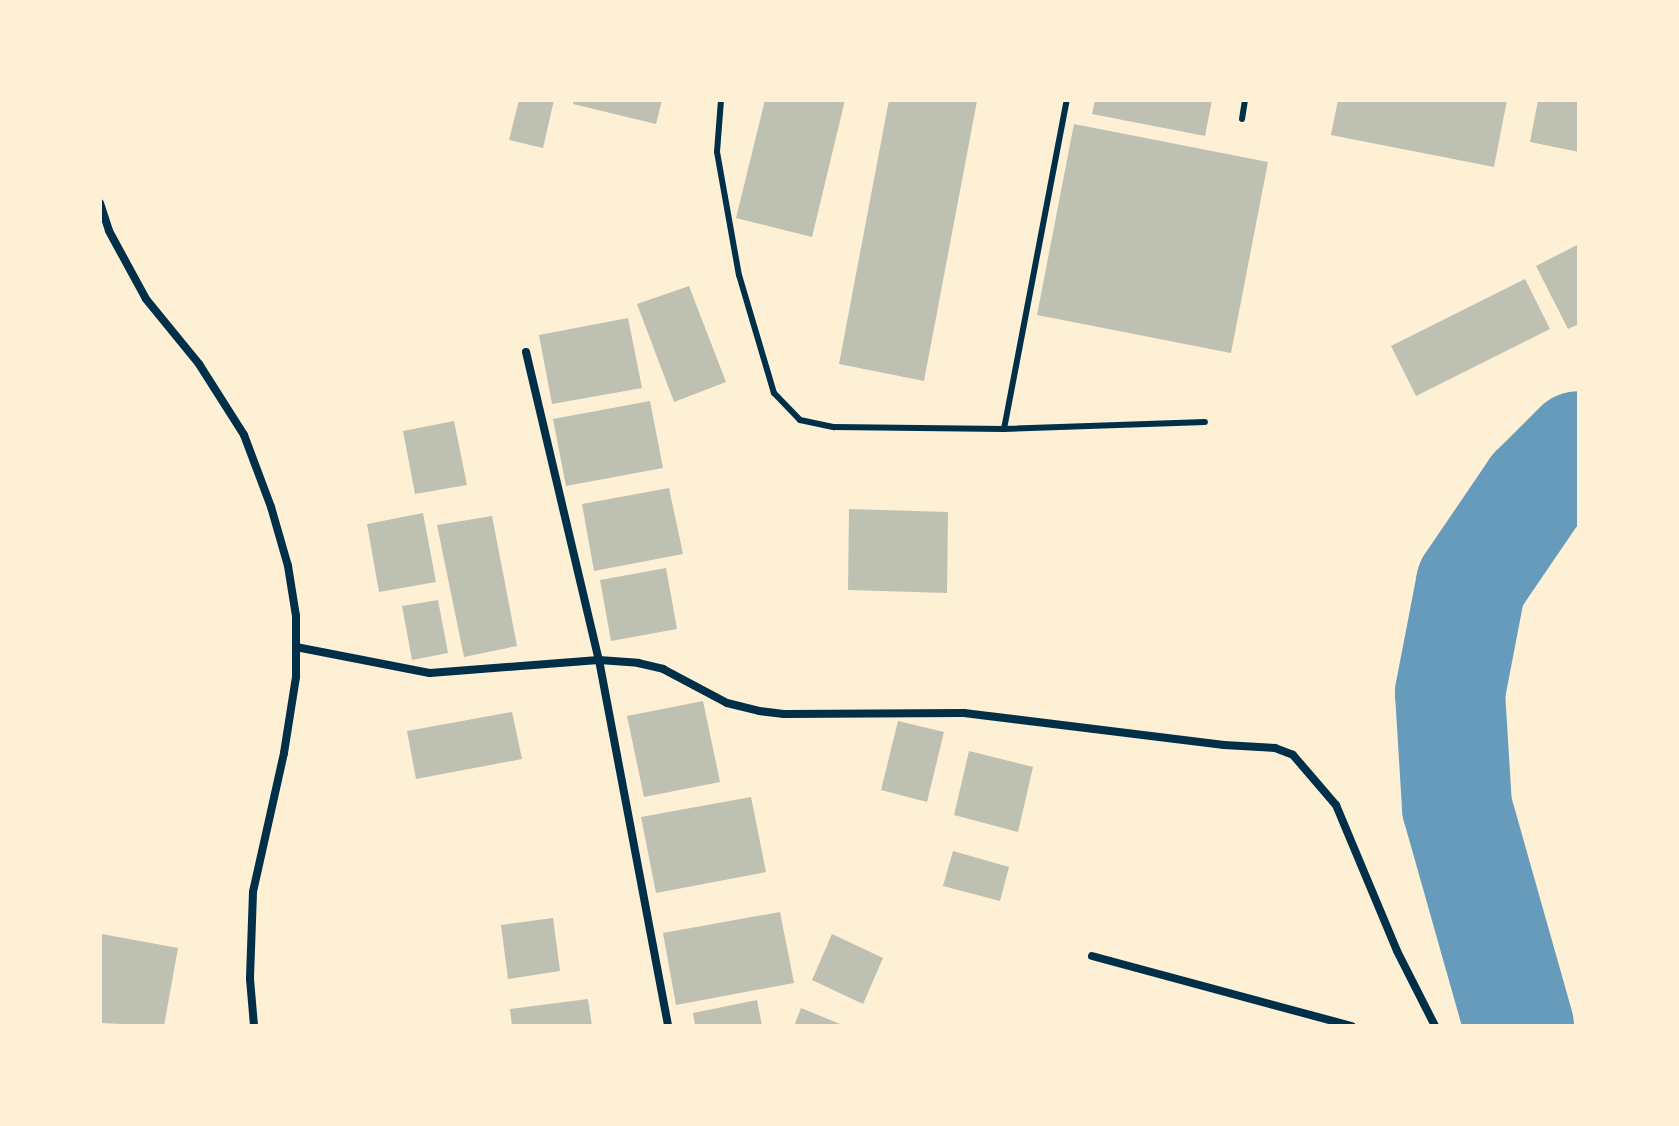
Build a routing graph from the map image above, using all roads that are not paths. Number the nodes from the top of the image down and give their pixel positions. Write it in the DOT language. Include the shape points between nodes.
graph roads {
  1 [pos="721,100"];
  2 [pos="1067,100"];
  3 [pos="1245,100"];
  4 [pos="1242,119"];
  5 [pos="100,203"];
  6 [pos="526,352"];
  7 [pos="1205,422"];
  8 [pos="1004,429"];
  9 [pos="296,647"];
  10 [pos="599,660"];
  11 [pos="1092,956"];
  12 [pos="254,1026"];
  13 [pos="668,1026"];
  14 [pos="1352,1026"];
  15 [pos="1435,1026"];
  1 -- 8 [label="lane" via="717,152 739,275 774,393 800,420 834,427"];
  2 -- 8 [label="lane"];
  3 -- 4 [label="lane"];
  5 -- 9 [label="street" via="146,299 199,364 244,435 288,566"];
  6 -- 10 [label="street"];
  7 -- 8 [label="lane"];
  9 -- 10 [label="street" via="430,673"];
  9 -- 12 [label="street" via="284,753 253,892"];
  10 -- 13 [label="street"];
  10 -- 15 [label="street" via="663,669 727,703 759,711 964,713 1275,748 1293,755 1336,805 1397,951"];
  11 -- 14 [label="street"];
}
